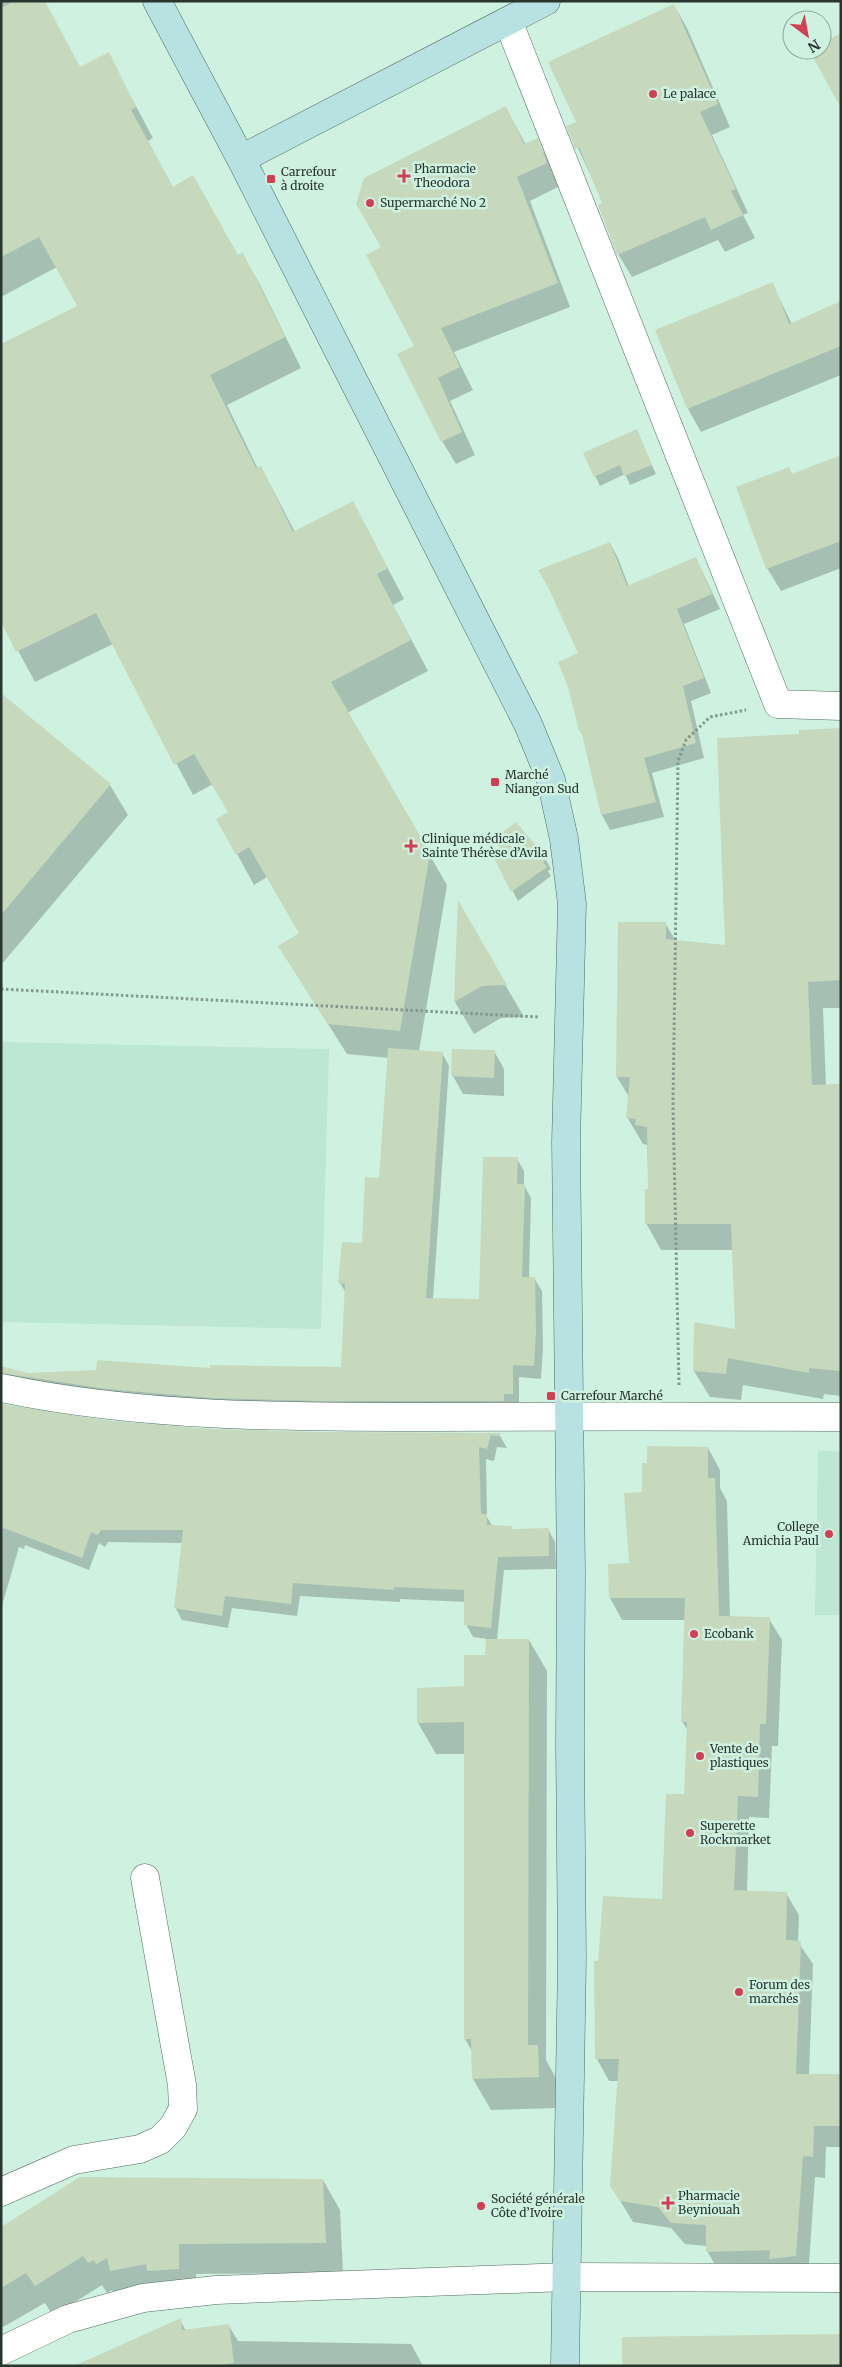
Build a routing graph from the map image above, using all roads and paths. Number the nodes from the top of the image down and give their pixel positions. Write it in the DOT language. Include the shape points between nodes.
graph roads {
  1 [pos="157,1"];
  2 [pos="546,1"];
  3 [pos="508,21"];
  4 [pos="241,159"];
  5 [pos="778,704"];
  6 [pos="841,706"];
  7 [pos="1,989"];
  8 [pos="569,1018"];
  9 [pos="1,1388"];
  10 [pos="679,1416"];
  11 [pos="568,1417"];
  12 [pos="841,1417"];
  13 [pos="145,1878"];
  14 [pos="1,2192"];
  15 [pos="566,2277"];
  16 [pos="841,2278"];
  17 [pos="1,2351"];
  18 [pos="565,2366"];
  1 -- 4 [label="street"];
  2 -- 3 [label="street"];
  3 -- 4 [label="street"];
  3 -- 5 [label="street"];
  4 -- 8 [label="street" via="524,715 551,780 564,839 572,904"];
  5 -- 6 [label="street"];
  5 -- 10 [label="path" via="710,717 686,740 678,761 673,1106"];
  7 -- 8 [label="path"];
  8 -- 11 [label="street" via="566,1142"];
  9 -- 11 [label="street" via="157,1411 269,1417"];
  10 -- 11 [label="street"];
  10 -- 12 [label="street"];
  11 -- 15 [label="street" via="572,1959"];
  13 -- 14 [label="street" via="182,2085 183,2109 173,2127 160,2140 140,2149 74,2160"];
  15 -- 16 [label="street"];
  15 -- 17 [label="street" via="216,2290 143,2298 68,2318"];
  15 -- 18 [label="street"];
}
